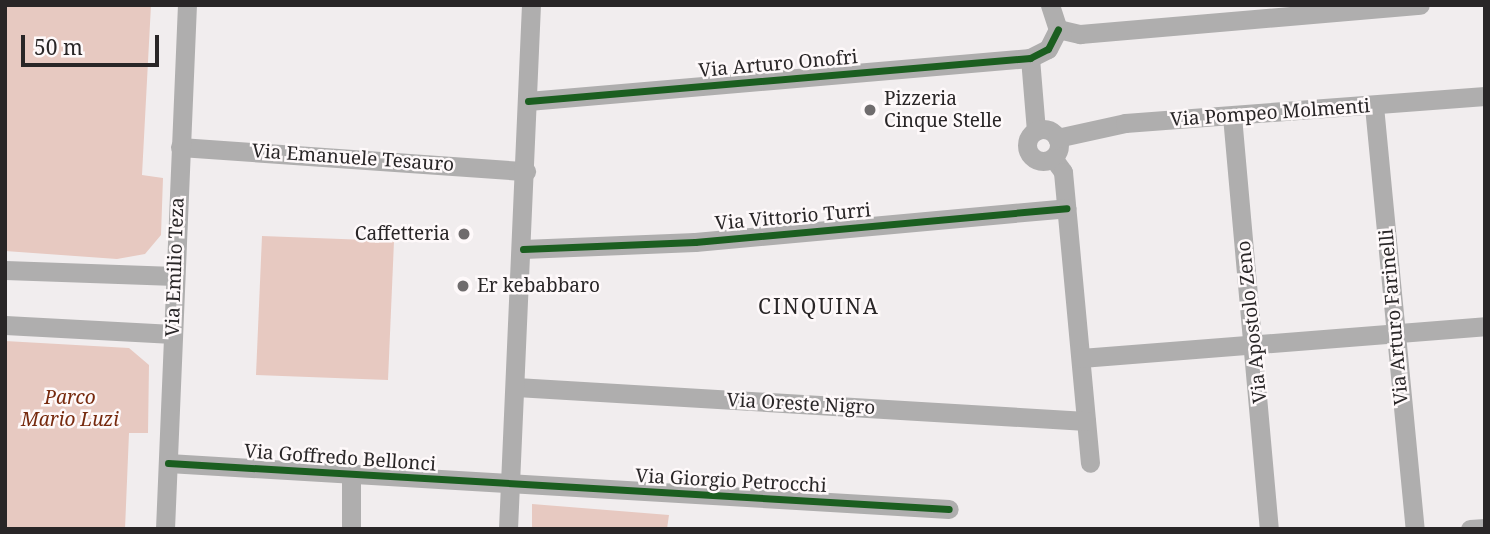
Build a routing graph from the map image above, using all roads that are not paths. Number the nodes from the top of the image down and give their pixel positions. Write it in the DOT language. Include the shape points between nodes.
graph roads {
  1 [pos="187,5"];
  2 [pos="531,5"];
  3 [pos="1050,5"];
  4 [pos="1420,5"];
  5 [pos="1058,29"];
  6 [pos="1030,58"];
  7 [pos="1485,96"];
  8 [pos="528,101"];
  9 [pos="1374,106"];
  10 [pos="1232,117"];
  11 [pos="1036,131"];
  12 [pos="1057,138"];
  13 [pos="180,147"];
  14 [pos="1052,158"];
  15 [pos="526,171"];
  16 [pos="1066,208"];
  17 [pos="523,249"];
  18 [pos="5,270"];
  19 [pos="174,276"];
  20 [pos="5,325"];
  21 [pos="1485,326"];
  22 [pos="1396,333"];
  23 [pos="173,334"];
  24 [pos="1256,345"];
  25 [pos="1081,358"];
  26 [pos="516,387"];
  27 [pos="1086,421"];
  28 [pos="168,463"];
  29 [pos="1090,463"];
  30 [pos="351,474"];
  31 [pos="510,484"];
  32 [pos="949,509"];
  33 [pos="1485,528"];
  34 [pos="165,529"];
  35 [pos="351,529"];
  36 [pos="508,529"];
  37 [pos="1269,529"];
  38 [pos="1415,529"];
  39 [pos="1470,529"];
  1 -- 13 [label="street, Via Emilio Teza"];
  2 -- 8 [label="street"];
  3 -- 5 [label="street"];
  4 -- 5 [label="street" via="1076,34"];
  5 -- 6 [label="street" via="1048,49"];
  6 -- 8 [label="street, Via Arturo Onofri"];
  6 -- 11 [label="street"];
  7 -- 9 [label="street, Via Pompeo Molmenti"];
  8 -- 15 [label="street"];
  9 -- 10 [label="street, Via Pompeo Molmenti"];
  9 -- 22 [label="street, Via Arturo Farinelli"];
  10 -- 12 [label="street, Via Pompeo Molmenti" via="1082,128"];
  10 -- 24 [label="street, Via Apostolo Zeno"];
  11 -- 12 [label="street"];
  11 -- 14 [label="street" via="1027,144 1029,154 1042,161"];
  12 -- 14 [label="street"];
  13 -- 15 [label="street, Via Emanuele Tesauro"];
  13 -- 19 [label="street, Via Emilio Teza"];
  14 -- 16 [label="street" via="1063,172"];
  15 -- 17 [label="street"];
  16 -- 17 [label="street, Via Vittorio Turri" via="695,242"];
  16 -- 25 [label="street"];
  17 -- 26 [label="street"];
  18 -- 19 [label="street"];
  19 -- 23 [label="street, Via Emilio Teza"];
  20 -- 23 [label="street"];
  21 -- 22 [label="street"];
  22 -- 24 [label="street"];
  22 -- 38 [label="street, Via Arturo Farinelli"];
  23 -- 28 [label="street, Via Emilio Teza"];
  24 -- 25 [label="street"];
  24 -- 37 [label="street, Via Apostolo Zeno"];
  25 -- 27 [label="street"];
  26 -- 27 [label="street, Via Oreste Nigro"];
  26 -- 31 [label="street"];
  27 -- 29 [label="street"];
  28 -- 30 [label="street, Via Goffredo Bellonci"];
  28 -- 34 [label="street, Via Emilio Teza"];
  30 -- 31 [label="street, Via Goffredo Bellonci"];
  30 -- 35 [label="street"];
  31 -- 32 [label="street, Via Giorgio Petrocchi"];
  31 -- 36 [label="street"];
  33 -- 39 [label="street"];
}
